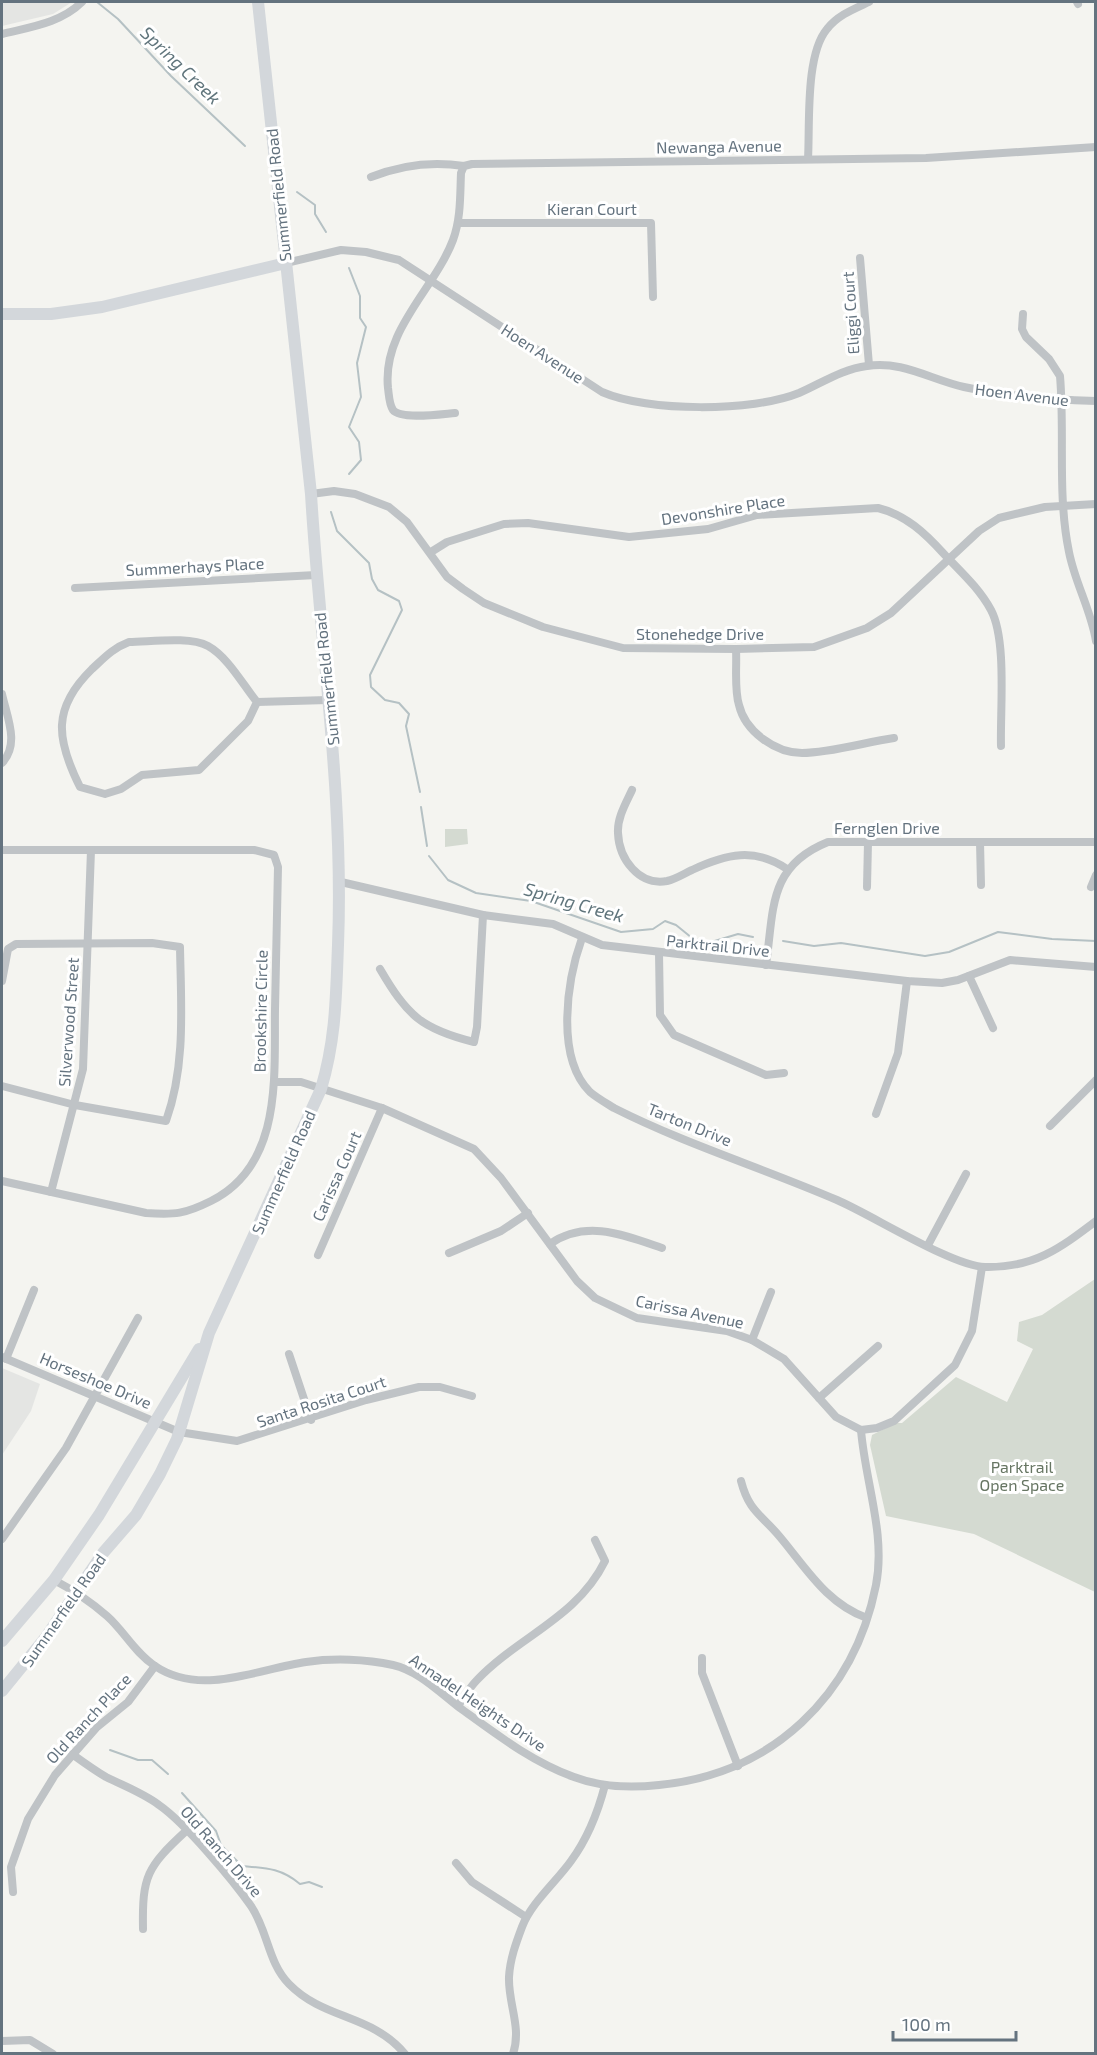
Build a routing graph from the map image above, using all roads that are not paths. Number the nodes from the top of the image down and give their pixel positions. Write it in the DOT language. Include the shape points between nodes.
graph roads {
  1 [pos="82,2"];
  2 [pos="258,2"];
  3 [pos="869,2"];
  4 [pos="2,34"];
  5 [pos="1095,147"];
  6 [pos="808,159"];
  7 [pos="465,166"];
  8 [pos="370,177"];
  9 [pos="458,223"];
  10 [pos="860,258"];
  11 [pos="286,263"];
  12 [pos="432,280"];
  13 [pos="653,297"];
  14 [pos="2,314"];
  15 [pos="1023,314"];
  16 [pos="869,365"];
  17 [pos="1063,401"];
  18 [pos="1095,401"];
  19 [pos="455,413"];
  20 [pos="311,494"];
  21 [pos="1095,504"];
  22 [pos="1062,507"];
  23 [pos="431,552"];
  24 [pos="948,558"];
  25 [pos="316,575"];
  26 [pos="75,588"];
  27 [pos="1091,602"];
  28 [pos="1095,641"];
  29 [pos="736,650"];
  30 [pos="2,694"];
  31 [pos="328,700"];
  32 [pos="257,702"];
  33 [pos="894,738"];
  34 [pos="1001,746"];
  35 [pos="2,763"];
  36 [pos="632,790"];
  37 [pos="868,842"];
  38 [pos="980,842"];
  39 [pos="1095,842"];
  40 [pos="2,850"];
  41 [pos="91,850"];
  42 [pos="787,869"];
  43 [pos="1095,875"];
  44 [pos="341,882"];
  45 [pos="981,885"];
  46 [pos="867,887"];
  47 [pos="1091,887"];
  48 [pos="483,915"];
  49 [pos="582,938"];
  50 [pos="89,944"];
  51 [pos="659,953"];
  52 [pos="766,965"];
  53 [pos="1095,967"];
  54 [pos="380,969"];
  55 [pos="969,976"];
  56 [pos="2,981"];
  57 [pos="907,981"];
  58 [pos="993,1028"];
  59 [pos="784,1073"];
  60 [pos="1095,1080"];
  61 [pos="274,1082"];
  62 [pos="2,1086"];
  63 [pos="321,1089"];
  64 [pos="75,1105"];
  65 [pos="382,1108"];
  66 [pos="876,1114"];
  67 [pos="1050,1126"];
  68 [pos="966,1174"];
  69 [pos="2,1181"];
  70 [pos="51,1192"];
  71 [pos="528,1213"];
  72 [pos="1095,1221"];
  73 [pos="550,1244"];
  74 [pos="928,1245"];
  75 [pos="662,1248"];
  76 [pos="449,1253"];
  77 [pos="318,1255"];
  78 [pos="982,1267"];
  79 [pos="34,1290"];
  80 [pos="771,1292"];
  81 [pos="138,1318"];
  82 [pos="209,1333"];
  83 [pos="752,1340"];
  84 [pos="878,1346"];
  85 [pos="289,1354"];
  86 [pos="4,1358"];
  87 [pos="95,1395"];
  88 [pos="472,1396"];
  89 [pos="819,1398"];
  90 [pos="311,1420"];
  91 [pos="155,1422"];
  92 [pos="861,1430"];
  93 [pos="179,1432"];
  94 [pos="741,1481"];
  95 [pos="2,1539"];
  96 [pos="595,1540"];
  97 [pos="54,1580"];
  98 [pos="75,1592"];
  99 [pos="867,1618"];
  100 [pos="2,1641"];
  101 [pos="702,1658"];
  102 [pos="155,1666"];
  103 [pos="2,1691"];
  104 [pos="458,1706"];
  105 [pos="72,1754"];
  106 [pos="738,1766"];
  107 [pos="605,1785"];
  108 [pos="186,1831"];
  109 [pos="456,1863"];
  110 [pos="13,1892"];
  111 [pos="526,1917"];
  112 [pos="143,1929"];
  113 [pos="2,2041"];
  114 [pos="53,2054"];
  115 [pos="405,2054"];
  116 [pos="513,2054"];
  1 -- 4 [label="street" via="59,19"];
  2 -- 11 [label="street, Summerfield Road"];
  3 -- 6 [label="street" via="843,15 820,39 814,63"];
  5 -- 6 [label="street, Newanga Avenue" via="926,158"];
  6 -- 7 [label="street, Newanga Avenue"];
  7 -- 8 [label="street, Newanga Avenue" via="413,165 391,168"];
  7 -- 9 [label="street" via="461,173"];
  9 -- 12 [label="street"];
  9 -- 13 [label="street, Kieran Court" via="651,224"];
  10 -- 16 [label="street, Eliggi Court"];
  11 -- 12 [label="street, Hoen Avenue" via="353,250 399,260"];
  11 -- 14 [label="street, Hoen Avenue" via="102,307 51,314"];
  11 -- 20 [label="street, Summerfield Road"];
  12 -- 16 [label="street, Hoen Avenue" via="602,392 637,404 760,403 798,393 840,372"];
  12 -- 19 [label="street" via="413,306 393,349 387,372 389,400 393,411 403,416"];
  15 -- 17 [label="street" via="1026,337 1060,376"];
  16 -- 17 [label="street, Hoen Avenue" via="905,368 963,387"];
  17 -- 18 [label="street, Hoen Avenue"];
  17 -- 22 [label="street"];
  20 -- 23 [label="street, Stonehedge Drive" via="334,490 389,507"];
  20 -- 25 [label="street, Summerfield Road"];
  21 -- 22 [label="street, Stonehedge Drive"];
  22 -- 24 [label="street, Stonehedge Drive" via="1044,507 999,518"];
  22 -- 27 [label="street" via="1069,555"];
  23 -- 24 [label="street, Devonshire Place" via="447,542 504,524 528,523 629,537 708,529 757,515 878,508 911,522"];
  23 -- 29 [label="street, Stonehedge Drive" via="447,577 463,589 484,603 543,627 623,648"];
  24 -- 29 [label="street, Stonehedge Drive" via="891,613 867,628 814,647"];
  24 -- 34 [label="street, Devonshire Place" via="981,594 996,621"];
  25 -- 26 [label="street, Summerhays Place"];
  25 -- 31 [label="street, Summerfield Road"];
  27 -- 28 [label="street"];
  29 -- 33 [label="street" via="738,704 744,720 778,748 801,753"];
  30 -- 35 [label="street" via="12,739"];
  31 -- 32 [label="street"];
  31 -- 44 [label="street, Summerfield Road"];
  32 -- 32 [label="street" via="248,721 200,770 142,775 105,794 80,787 60,726 64,706 77,684 114,648 129,642 193,642 208,646"];
  36 -- 42 [label="street" via="618,832 625,861 645,879 668,881 733,854 769,858"];
  37 -- 38 [label="street, Fernglen Drive"];
  37 -- 42 [label="street, Fernglen Drive" via="828,842 812,848"];
  37 -- 46 [label="street"];
  38 -- 39 [label="street, Fernglen Drive"];
  38 -- 45 [label="street"];
  40 -- 41 [label="street, Brookshire Circle"];
  41 -- 50 [label="street, Silverwood Street"];
  41 -- 61 [label="street, Brookshire Circle" via="254,850 274,855 278,867"];
  42 -- 52 [label="street, Fernglen Drive" via="778,888"];
  43 -- 47 [label="street"];
  44 -- 48 [label="street, Parktrail Drive"];
  44 -- 63 [label="street, Summerfield Road" via="335,1027"];
  48 -- 49 [label="street, Parktrail Drive" via="553,924"];
  48 -- 54 [label="street" via="474,1042 413,1016"];
  49 -- 51 [label="street, Parktrail Drive" via="602,945"];
  49 -- 74 [label="street, Tarton Drive" via="570,978 568,1038 575,1069 591,1092 630,1116 838,1200"];
  50 -- 56 [label="street" via="16,944 8,949"];
  50 -- 64 [label="street, Silverwood Street" via="82,1069"];
  50 -- 64 [label="street" via="152,943 180,947 182,1025 175,1095 166,1121"];
  51 -- 52 [label="street, Parktrail Drive"];
  51 -- 59 [label="street" via="660,1016 674,1035 766,1075"];
  52 -- 57 [label="street, Parktrail Drive"];
  53 -- 55 [label="street, Parktrail Drive" via="1010,960"];
  55 -- 57 [label="street, Parktrail Drive" via="942,983"];
  55 -- 58 [label="street"];
  57 -- 66 [label="street" via="898,1053"];
  60 -- 67 [label="street"];
  61 -- 63 [label="street, Carissa Avenue" via="301,1082"];
  61 -- 70 [label="street, Brookshire Circle" via="267,1133 249,1170 220,1196 185,1214 146,1213"];
  62 -- 64 [label="street"];
  63 -- 65 [label="street, Carissa Avenue"];
  63 -- 82 [label="street, Summerfield Road"];
  64 -- 70 [label="street, Silverwood Street"];
  65 -- 71 [label="street, Carissa Avenue" via="474,1149"];
  65 -- 77 [label="street, Carissa Court"];
  68 -- 74 [label="street"];
  69 -- 70 [label="street, Brookshire Circle"];
  71 -- 73 [label="street, Carissa Avenue"];
  71 -- 76 [label="street" via="501,1231"];
  72 -- 78 [label="street" via="1037,1260"];
  73 -- 75 [label="street" via="573,1232 603,1230"];
  73 -- 83 [label="street, Carissa Avenue" via="577,1281 608,1305 637,1318 727,1331"];
  74 -- 78 [label="street, Tarton Drive"];
  78 -- 92 [label="street" via="972,1331 955,1365 894,1421"];
  79 -- 86 [label="street"];
  80 -- 83 [label="street"];
  81 -- 87 [label="street"];
  82 -- 91 [label="street, Summerfield Road"];
  82 -- 93 [label="street, Summerfield Road"];
  83 -- 89 [label="street, Carissa Avenue" via="783,1359"];
  84 -- 89 [label="street"];
  85 -- 90 [label="street"];
  86 -- 87 [label="street, Horseshoe Drive"];
  87 -- 91 [label="street, Horseshoe Drive"];
  87 -- 95 [label="street" via="66,1448"];
  88 -- 90 [label="street, Santa Rosita Court" via="440,1387 419,1387 366,1400"];
  89 -- 92 [label="street, Carissa Avenue" via="836,1417"];
  90 -- 93 [label="street, Santa Rosita Court" via="237,1441"];
  91 -- 93 [label="street, Horseshoe Drive"];
  91 -- 97 [label="street, Summerfield Road"];
  92 -- 99 [label="street, Annadel Heights Drive" via="878,1536 876,1582"];
  93 -- 98 [label="street, Summerfield Road" via="136,1515"];
  94 -- 99 [label="street" via="746,1500 822,1590 843,1607"];
  96 -- 104 [label="street" via="605,1561 590,1588 569,1610 477,1680"];
  97 -- 98 [label="street, Annadel Heights Drive"];
  97 -- 100 [label="street, Summerfield Road"];
  98 -- 102 [label="street, Annadel Heights Drive" via="108,1617"];
  98 -- 103 [label="street, Summerfield Road" via="46,1637"];
  99 -- 106 [label="street, Annadel Heights Drive" via="849,1662 809,1715 767,1752"];
  101 -- 106 [label="street" via="702,1673"];
  102 -- 104 [label="street, Annadel Heights Drive" via="211,1682 311,1661 394,1665 414,1673"];
  102 -- 105 [label="street, Old Ranch Place" via="128,1702"];
  104 -- 107 [label="street, Annadel Heights Drive" via="531,1757 575,1778"];
  105 -- 108 [label="street, Old Ranch Drive" via="161,1806"];
  105 -- 110 [label="street, Old Ranch Place" via="28,1819 11,1867"];
  106 -- 107 [label="street, Annadel Heights Drive" via="684,1783 646,1787"];
  107 -- 111 [label="street" via="586,1838"];
  108 -- 112 [label="street" via="159,1855 145,1879"];
  108 -- 115 [label="street, Old Ranch Drive" via="252,1907 275,1966 288,1984 316,2006 377,2029"];
  109 -- 111 [label="street" via="471,1882"];
  111 -- 116 [label="street" via="509,1977 517,2026"];
  113 -- 114 [label="street" via="30,2040"];
}
